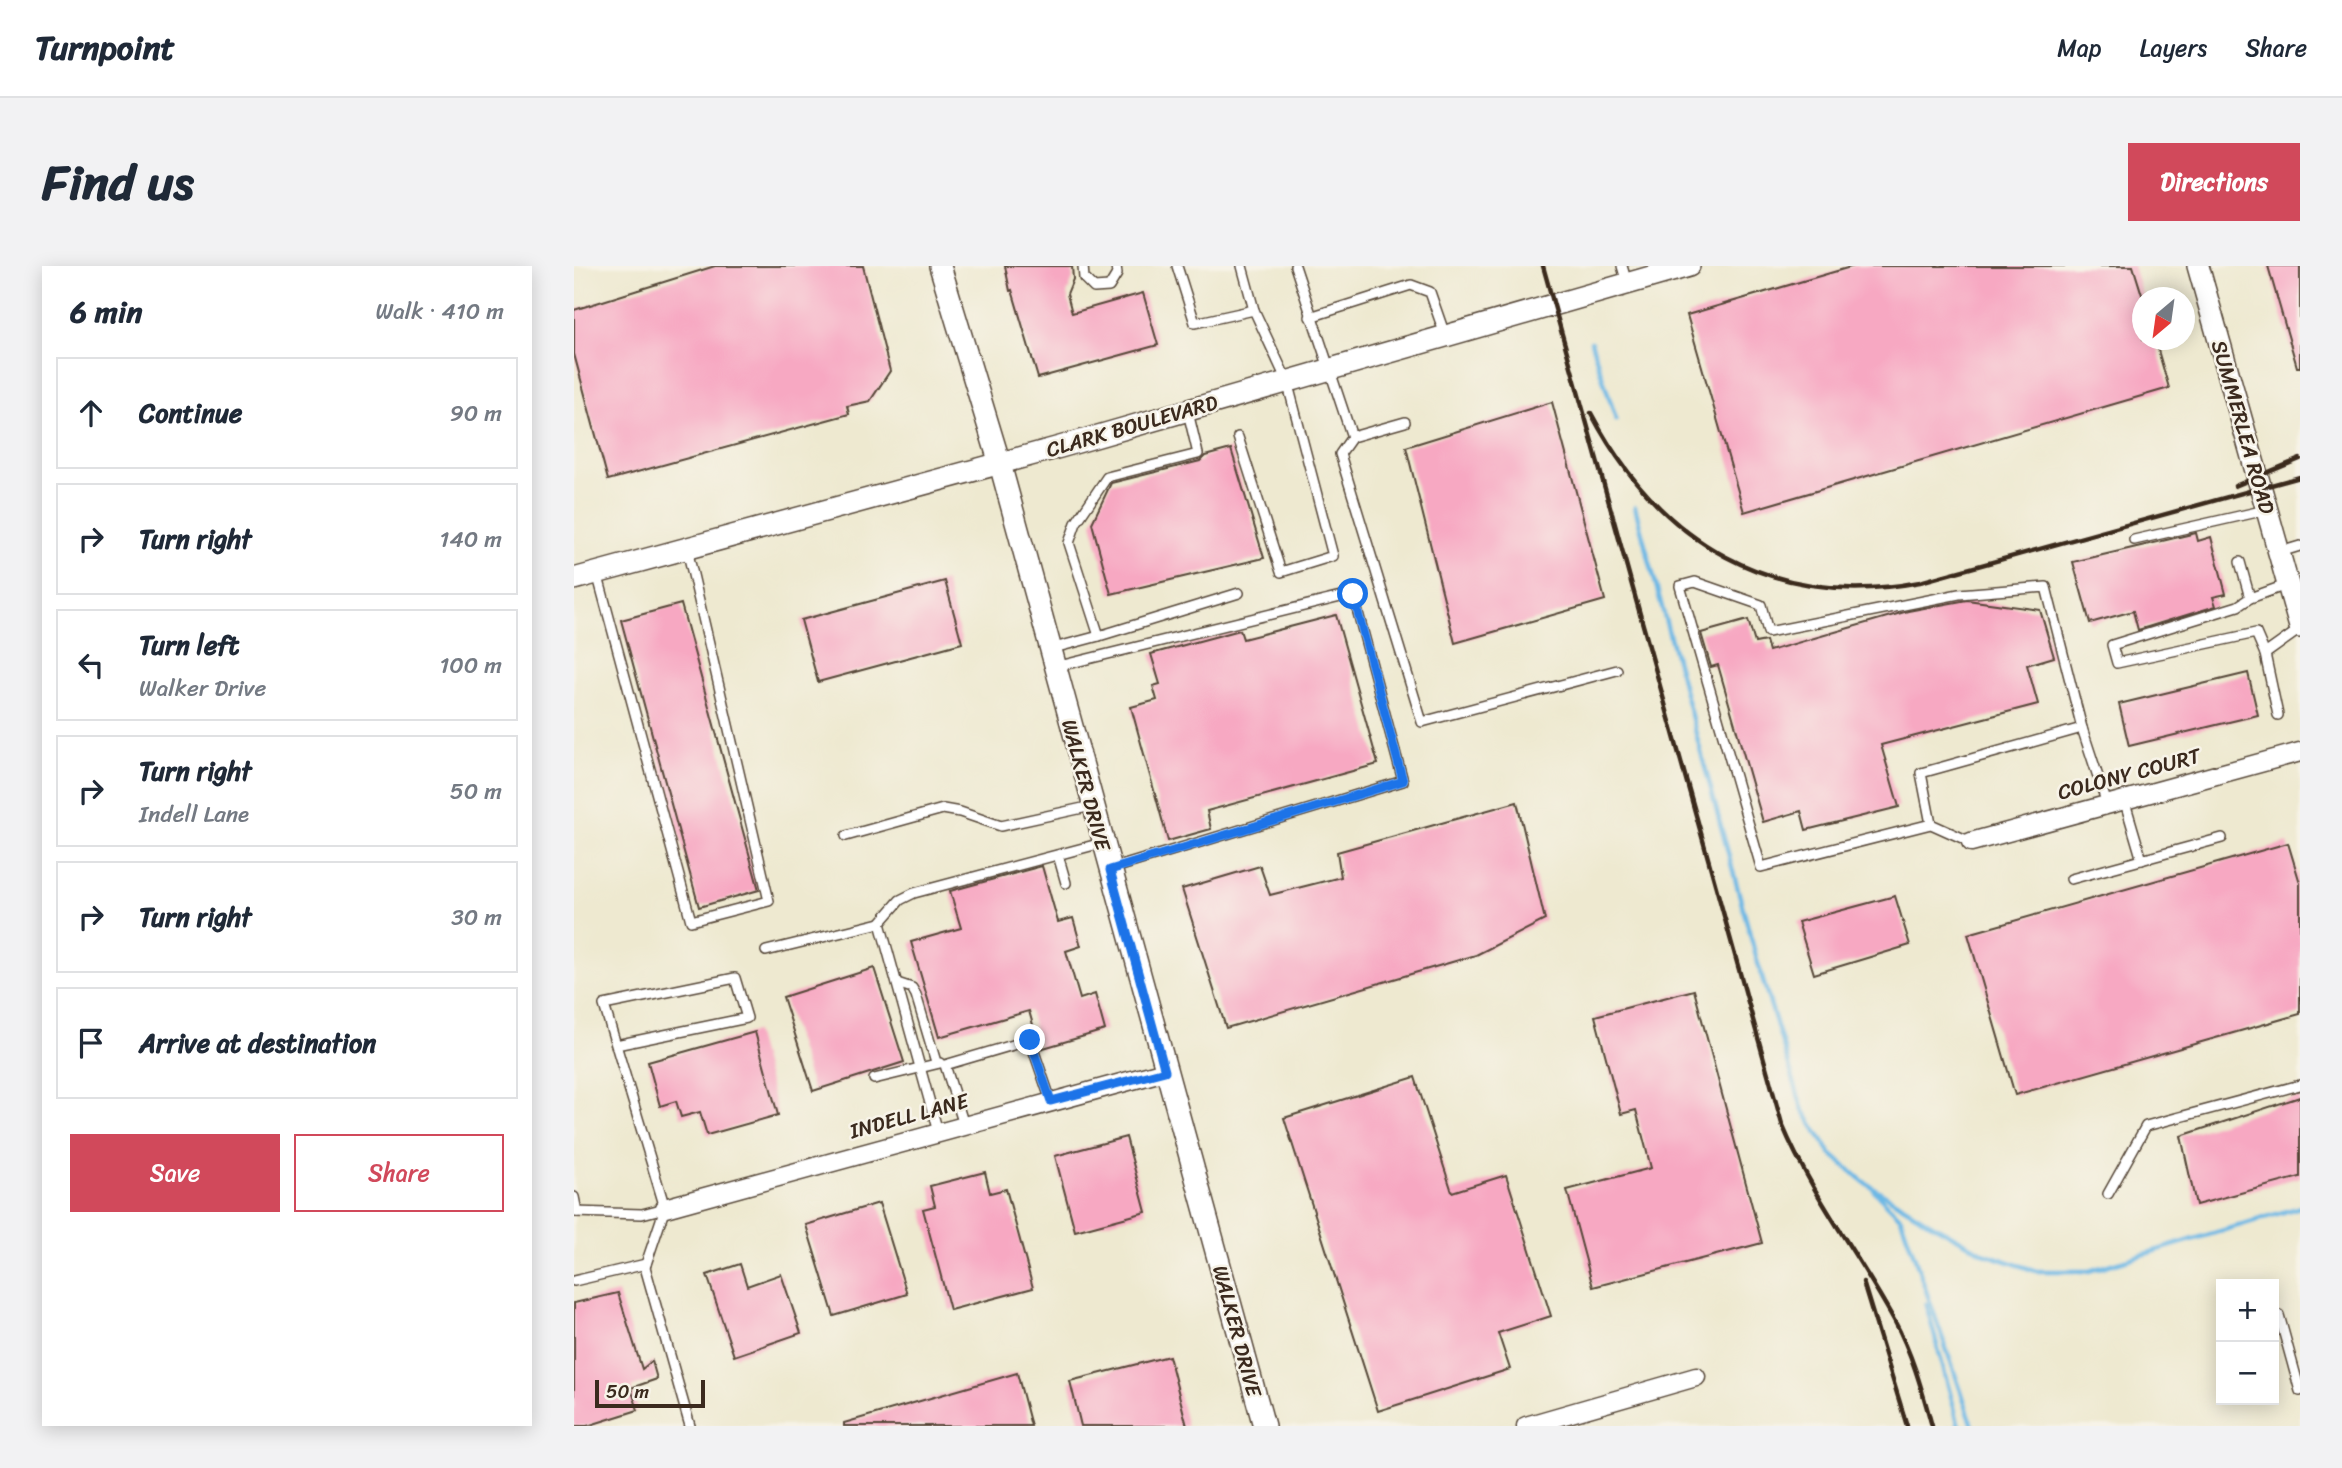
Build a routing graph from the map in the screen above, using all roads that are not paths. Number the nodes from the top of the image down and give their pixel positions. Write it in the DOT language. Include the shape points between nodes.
graph roads {
  1 [pos="940,266"];
  2 [pos="1083,266"];
  3 [pos="1116,266"];
  4 [pos="1177,266"];
  5 [pos="1241,266"];
  6 [pos="1295,266"];
  7 [pos="1689,266"];
  8 [pos="2198,266"];
  9 [pos="1625,275"];
  10 [pos="1254,310"];
  11 [pos="1310,317"];
  12 [pos="1445,335"];
  13 [pos="1328,368"];
  14 [pos="1287,381"];
  15 [pos="1187,410"];
  16 [pos="1405,422"];
  17 [pos="1237,437"];
  18 [pos="1352,438"];
  19 [pos="1000,464"];
  20 [pos="2266,510"];
  21 [pos="2134,540"];
  22 [pos="2300,546"];
  23 [pos="687,549"];
  24 [pos="2279,553"];
  25 [pos="2240,562"];
  26 [pos="597,573"];
  27 [pos="574,579"];
  28 [pos="2288,584"];
  29 [pos="1239,593"];
  30 [pos="2250,598"];
  31 [pos="2300,628"];
  32 [pos="1099,636"];
  33 [pos="2265,654"];
  34 [pos="1051,658"];
  35 [pos="1617,670"];
  36 [pos="2278,715"];
  37 [pos="2082,728"];
  38 [pos="2300,752"];
  39 [pos="2115,802"];
  40 [pos="1092,806"];
  41 [pos="1931,824"];
  42 [pos="846,836"];
  43 [pos="2222,838"];
  44 [pos="1971,842"];
  45 [pos="1102,843"];
  46 [pos="1058,855"];
  47 [pos="2142,860"];
  48 [pos="1110,870"];
  49 [pos="2071,879"];
  50 [pos="1066,883"];
  51 [pos="880,923"];
  52 [pos="766,951"];
  53 [pos="897,983"];
  54 [pos="616,1045"];
  55 [pos="940,1063"];
  56 [pos="920,1066"];
  57 [pos="1165,1071"];
  58 [pos="874,1079"];
  59 [pos="2300,1085"];
  60 [pos="1051,1101"];
  61 [pos="964,1125"];
  62 [pos="938,1132"];
  63 [pos="2108,1194"];
  64 [pos="574,1197"];
  65 [pos="665,1208"];
  66 [pos="576,1212"];
  67 [pos="646,1264"];
  68 [pos="574,1281"];
  69 [pos="2279,1315"];
  70 [pos="1696,1377"];
  71 [pos="2300,1391"];
  72 [pos="690,1426"];
  73 [pos="1264,1426"];
  74 [pos="1525,1426"];
  1 -- 19 [label="street, WALKER DRIVE"];
  2 -- 3 [label="lane" via="1084,278 1094,288 1109,287"];
  4 -- 10 [label="lane" via="1195,323"];
  5 -- 10 [label="lane"];
  6 -- 11 [label="lane"];
  7 -- 9 [label="street, CLARK BOULEVARD"];
  8 -- 20 [label="street, SUMMERLEA ROAD"];
  9 -- 12 [label="street, CLARK BOULEVARD"];
  10 -- 14 [label="lane"];
  11 -- 12 [label="lane" via="1411,285 1430,292"];
  11 -- 13 [label="lane"];
  12 -- 13 [label="street, CLARK BOULEVARD"];
  13 -- 14 [label="street, CLARK BOULEVARD"];
  13 -- 18 [label="lane"];
  14 -- 15 [label="street, CLARK BOULEVARD"];
  14 -- 17 [label="lane" via="1333,556 1281,572"];
  15 -- 19 [label="street, CLARK BOULEVARD"];
  15 -- 32 [label="lane" via="1198,454 1107,477 1076,523 1069,542"];
  16 -- 18 [label="lane"];
  18 -- 35 [label="lane" via="1340,454 1422,722"];
  19 -- 23 [label="street, CLARK BOULEVARD"];
  19 -- 34 [label="street, WALKER DRIVE"];
  20 -- 21 [label="lane"];
  20 -- 24 [label="street, SUMMERLEA ROAD"];
  22 -- 24 [label="lane"];
  23 -- 26 [label="street, CLARK BOULEVARD"];
  23 -- 26 [label="lane" via="769,901 691,921"];
  24 -- 28 [label="street, SUMMERLEA ROAD"];
  25 -- 30 [label="lane"];
  26 -- 27 [label="street, CLARK BOULEVARD"];
  28 -- 30 [label="lane"];
  28 -- 31 [label="street, SUMMERLEA ROAD"];
  29 -- 32 [label="lane"];
  30 -- 33 [label="lane" via="2238,606 2112,645 2117,663 2256,633"];
  31 -- 33 [label="lane"];
  32 -- 34 [label="lane"];
  33 -- 36 [label="lane"];
  34 -- 40 [label="street, WALKER DRIVE"];
  34 -- 48 [label="lane" via="1353,594 1403,781"];
  37 -- 39 [label="lane"];
  37 -- 41 [label="lane" via="1921,773"];
  37 -- 41 [label="lane" via="2046,587 1959,594 1768,632 1761,605 1695,582 1680,586 1761,867"];
  38 -- 39 [label="street, COLONY COURT"];
  39 -- 44 [label="street, COLONY COURT"];
  39 -- 47 [label="lane"];
  40 -- 42 [label="lane" via="1001,826 943,809"];
  40 -- 45 [label="street, WALKER DRIVE"];
  41 -- 44 [label="lane"];
  43 -- 47 [label="lane"];
  45 -- 46 [label="lane"];
  45 -- 48 [label="street, WALKER DRIVE"];
  46 -- 50 [label="lane"];
  46 -- 51 [label="lane" via="914,892 900,900"];
  47 -- 49 [label="lane"];
  48 -- 57 [label="street, WALKER DRIVE"];
  51 -- 52 [label="lane"];
  51 -- 53 [label="lane"];
  53 -- 55 [label="lane" via="912,988 916,995"];
  53 -- 56 [label="lane"];
  54 -- 54 [label="lane" via="747,1018 735,978 604,1005"];
  54 -- 65 [label="lane"];
  55 -- 56 [label="lane"];
  55 -- 60 [label="lane" via="1030,1040"];
  55 -- 61 [label="lane"];
  56 -- 58 [label="lane"];
  56 -- 62 [label="lane"];
  57 -- 60 [label="street, INDELL LANE"];
  57 -- 73 [label="street, WALKER DRIVE"];
  59 -- 63 [label="lane" via="2146,1126"];
  60 -- 61 [label="street, INDELL LANE"];
  61 -- 62 [label="street, INDELL LANE"];
  62 -- 65 [label="street, INDELL LANE"];
  64 -- 66 [label="lane"];
  65 -- 66 [label="lane" via="642,1214"];
  65 -- 67 [label="lane"];
  67 -- 68 [label="lane"];
  67 -- 72 [label="lane"];
  69 -- 71 [label="lane"];
  70 -- 74 [label="street"];
}
